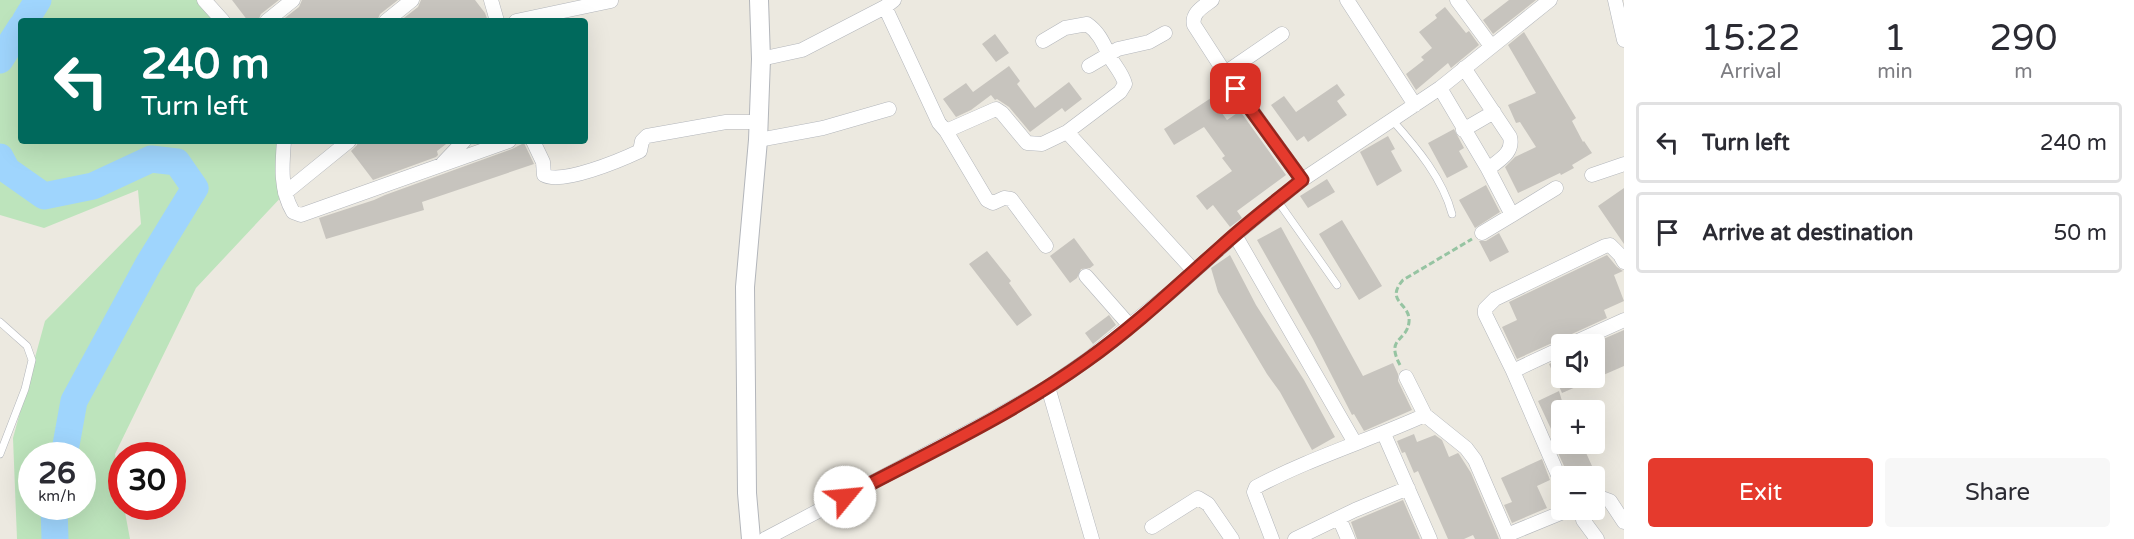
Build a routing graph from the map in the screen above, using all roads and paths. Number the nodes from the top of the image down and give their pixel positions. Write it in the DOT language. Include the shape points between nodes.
graph roads {
  1 [pos="204,0"];
  2 [pos="293,0"];
  3 [pos="412,0"];
  4 [pos="491,0"];
  5 [pos="759,0"];
  6 [pos="1212,0"];
  7 [pos="1347,0"];
  8 [pos="1457,0"];
  9 [pos="1615,0"];
  10 [pos="611,1"];
  11 [pos="891,2"];
  12 [pos="1541,3"];
  13 [pos="220,18"];
  14 [pos="271,18"];
  15 [pos="390,18"];
  16 [pos="497,18"];
  17 [pos="530,18"];
  18 [pos="1165,33"];
  19 [pos="1282,34"];
  20 [pos="1624,40"];
  21 [pos="1043,41"];
  22 [pos="1491,46"];
  23 [pos="1109,55"];
  24 [pos="761,59"];
  25 [pos="1089,66"];
  26 [pos="1464,68"];
  27 [pos="1225,73"];
  28 [pos="1440,88"];
  29 [pos="1416,105"];
  30 [pos="889,109"];
  31 [pos="1494,112"];
  32 [pos="1393,121"];
  33 [pos="758,122"];
  34 [pos="1463,130"];
  35 [pos="946,131"];
  36 [pos="1067,132"];
  37 [pos="758,140"];
  38 [pos="284,144"];
  39 [pos="345,144"];
  40 [pos="461,144"];
  41 [pos="501,144"];
  42 [pos="534,144"];
  43 [pos="1624,164"];
  44 [pos="440,166"];
  45 [pos="1488,169"];
  46 [pos="1592,175"];
  47 [pos="1302,180"];
  48 [pos="1556,188"];
  49 [pos="285,192"];
  50 [pos="1277,200"];
  51 [pos="1452,214"];
  52 [pos="1512,216"];
  53 [pos="1482,233"];
  54 [pos="1235,235"];
  55 [pos="1046,246"];
  56 [pos="1624,262"];
  57 [pos="1194,271"];
  58 [pos="1086,276"];
  59 [pos="1337,285"];
  60 [pos="1624,320"];
  61 [pos="0,321"];
  62 [pos="1130,326"];
  63 [pos="1593,334"];
  64 [pos="1551,353"];
  65 [pos="1513,371"];
  66 [pos="1406,377"];
  67 [pos="1048,387"];
  68 [pos="1425,415"];
  69 [pos="1384,434"];
  70 [pos="1355,443"];
  71 [pos="0,454"];
  72 [pos="1554,466"];
  73 [pos="1408,488"];
  74 [pos="1605,499"];
  75 [pos="1339,518"];
  76 [pos="1551,518"];
  77 [pos="1583,520"];
  78 [pos="1624,522"];
  79 [pos="1152,527"];
  80 [pos="1508,537"];
  81 [pos="751,539"];
  82 [pos="765,539"];
  83 [pos="1092,539"];
  84 [pos="1232,539"];
  85 [pos="1272,539"];
  86 [pos="1295,539"];
  87 [pos="1348,539"];
  88 [pos="1430,539"];
  89 [pos="1597,539"];
  1 -- 13 [label="street"];
  2 -- 14 [label="street"];
  3 -- 15 [label="street"];
  4 -- 16 [label="street"];
  5 -- 24 [label="street"];
  6 -- 27 [label="street" via="1196,12 1193,22"];
  7 -- 29 [label="street"];
  8 -- 22 [label="street"];
  9 -- 20 [label="street"];
  10 -- 17 [label="street"];
  11 -- 24 [label="street" via="802,50"];
  11 -- 35 [label="street" via="939,123"];
  12 -- 22 [label="street"];
  18 -- 23 [label="street"];
  19 -- 27 [label="street"];
  21 -- 23 [label="street" via="1065,28 1087,24 1100,37"];
  22 -- 26 [label="street"];
  23 -- 25 [label="street"];
  23 -- 36 [label="street" via="1124,79 1123,88"];
  24 -- 33 [label="street"];
  26 -- 28 [label="street"];
  26 -- 31 [label="street"];
  27 -- 47 [label="street"];
  28 -- 29 [label="street"];
  28 -- 34 [label="street"];
  29 -- 32 [label="street"];
  30 -- 37 [label="street" via="823,128"];
  31 -- 34 [label="street"];
  31 -- 45 [label="street" via="1512,143 1508,152"];
  32 -- 47 [label="street"];
  32 -- 51 [label="lane" via="1439,181"];
  33 -- 37 [label="street"];
  33 -- 42 [label="street" via="726,122 647,136 640,151 558,177 544,174"];
  34 -- 45 [label="street"];
  35 -- 36 [label="street" via="996,109 1026,143 1041,144"];
  35 -- 55 [label="street" via="987,200 993,203 1011,199"];
  36 -- 57 [label="street"];
  37 -- 81 [label="street" via="745,287"];
  38 -- 49 [label="street"];
  39 -- 49 [label="street"];
  40 -- 44 [label="street"];
  41 -- 44 [label="street"];
  43 -- 46 [label="street"];
  44 -- 49 [label="street" via="308,214 293,212"];
  45 -- 52 [label="street"];
  47 -- 50 [label="street"];
  48 -- 52 [label="street"];
  50 -- 54 [label="street"];
  50 -- 59 [label="lane"];
  52 -- 53 [label="street"];
  53 -- 66 [label="path" via="1397,286 1395,292 1409,322 1395,346 1395,355"];
  54 -- 57 [label="street"];
  54 -- 70 [label="street"];
  56 -- 65 [label="street" via="1610,245 1605,246 1490,303 1485,314"];
  57 -- 62 [label="street"];
  58 -- 62 [label="street"];
  60 -- 63 [label="street"];
  61 -- 71 [label="lane" via="27,346 32,360"];
  62 -- 67 [label="street"];
  64 -- 65 [label="street"];
  65 -- 72 [label="street"];
  66 -- 68 [label="street"];
  67 -- 82 [label="street"];
  67 -- 83 [label="street"];
  68 -- 69 [label="street"];
  68 -- 80 [label="street" via="1475,460"];
  69 -- 70 [label="street"];
  69 -- 73 [label="street"];
  70 -- 85 [label="street" via="1256,487 1254,492"];
  73 -- 75 [label="street"];
  73 -- 88 [label="street"];
  74 -- 78 [label="street"];
  75 -- 86 [label="street"];
  75 -- 87 [label="street"];
  76 -- 80 [label="street"];
  77 -- 89 [label="street"];
  79 -- 84 [label="street" via="1198,498 1208,504"];
}
